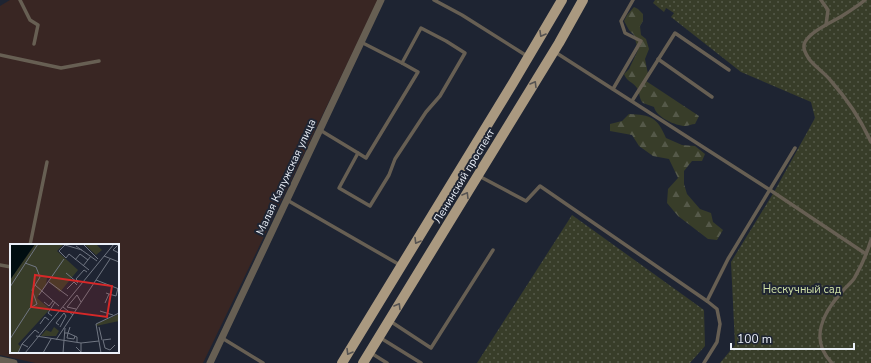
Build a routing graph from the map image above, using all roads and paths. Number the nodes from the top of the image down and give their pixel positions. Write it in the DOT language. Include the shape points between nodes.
graph roads {
  1 [pos="20,0"];
  2 [pos="381,0"];
  3 [pos="434,0"];
  4 [pos="562,0"];
  5 [pos="583,0"];
  6 [pos="633,0"];
  7 [pos="821,0"];
  8 [pos="865,0"];
  9 [pos="826,25"];
  10 [pos="361,42"];
  11 [pos="34,44"];
  12 [pos="554,51"];
  13 [pos="0,56"];
  14 [pos="528,57"];
  15 [pos="658,59"];
  16 [pos="99,61"];
  17 [pos="402,63"];
  18 [pos="729,70"];
  19 [pos="613,89"];
  20 [pos="712,97"];
  21 [pos="632,101"];
  22 [pos="320,130"];
  23 [pos="871,142"];
  24 [pos="796,148"];
  25 [pos="358,153"];
  26 [pos="47,162"];
  27 [pos="478,175"];
  28 [pos="770,190"];
  29 [pos="287,200"];
  30 [pos="871,240"];
  31 [pos="30,244"];
  32 [pos="493,250"];
  33 [pos="866,254"];
  34 [pos="0,265"];
  35 [pos="401,266"];
  36 [pos="10,267"];
  37 [pos="707,301"];
  38 [pos="389,321"];
  39 [pos="379,337"];
  40 [pos="222,338"];
  41 [pos="370,352"];
  42 [pos="0,360"];
  43 [pos="14,363"];
  44 [pos="210,363"];
  45 [pos="263,363"];
  46 [pos="342,363"];
  47 [pos="363,363"];
  48 [pos="387,363"];
  49 [pos="421,363"];
  50 [pos="704,363"];
  51 [pos="832,363"];
  1 -- 11 [label="lane" via="30,20 38,25"];
  2 -- 10 [label="street, Малая Калужская улица"];
  3 -- 14 [label="lane"];
  4 -- 14 [label="main road, Ленинский проспект, one-way"];
  5 -- 12 [label="main road, Ленинский проспект"];
  6 -- 19 [label="lane" via="621,21 624,33 641,41"];
  7 -- 9 [label="lane" via="828,10"];
  8 -- 9 [label="lane"];
  9 -- 23 [label="lane" via="804,43 805,52 811,62 838,88"];
  10 -- 17 [label="lane"];
  10 -- 22 [label="street, Малая Калужская улица"];
  12 -- 19 [label="lane"];
  27 -- 12 [label="main road, Ленинский проспект, one-way"];
  13 -- 16 [label="lane" via="61,68"];
  14 -- 35 [label="main road, Ленинский проспект, one-way"];
  15 -- 18 [label="lane" via="675,33"];
  15 -- 20 [label="lane"];
  15 -- 21 [label="lane"];
  17 -- 25 [label="lane" via="418,72 366,158"];
  17 -- 25 [label="lane" via="421,28 465,54 440,96 426,112 395,159 389,175 370,206 338,188"];
  19 -- 21 [label="lane"];
  21 -- 28 [label="lane"];
  22 -- 25 [label="lane"];
  22 -- 29 [label="street, Малая Калужская улица"];
  24 -- 28 [label="lane"];
  26 -- 31 [label="lane"];
  27 -- 37 [label="lane" via="526,201 540,186"];
  38 -- 27 [label="main road, Ленинский проспект, one-way"];
  28 -- 33 [label="lane"];
  28 -- 37 [label="lane" via="728,259"];
  29 -- 35 [label="lane"];
  29 -- 40 [label="street, Малая Калужская улица"];
  30 -- 33 [label="lane"];
  32 -- 38 [label="lane" via="431,348"];
  33 -- 51 [label="lane" via="855,278 828,308 820,327 820,344"];
  34 -- 36 [label="lane"];
  35 -- 46 [label="main road, Ленинский проспект, one-way"];
  37 -- 50 [label="lane" via="717,309 720,324 717,342"];
  38 -- 39 [label="main road, Ленинский проспект"];
  39 -- 41 [label="main road, Ленинский проспект"];
  39 -- 49 [label="lane"];
  40 -- 44 [label="street, Малая Калужская улица"];
  40 -- 45 [label="lane"];
  41 -- 47 [label="main road, Ленинский проспект"];
  41 -- 48 [label="lane"];
  42 -- 43 [label="street"];
}
